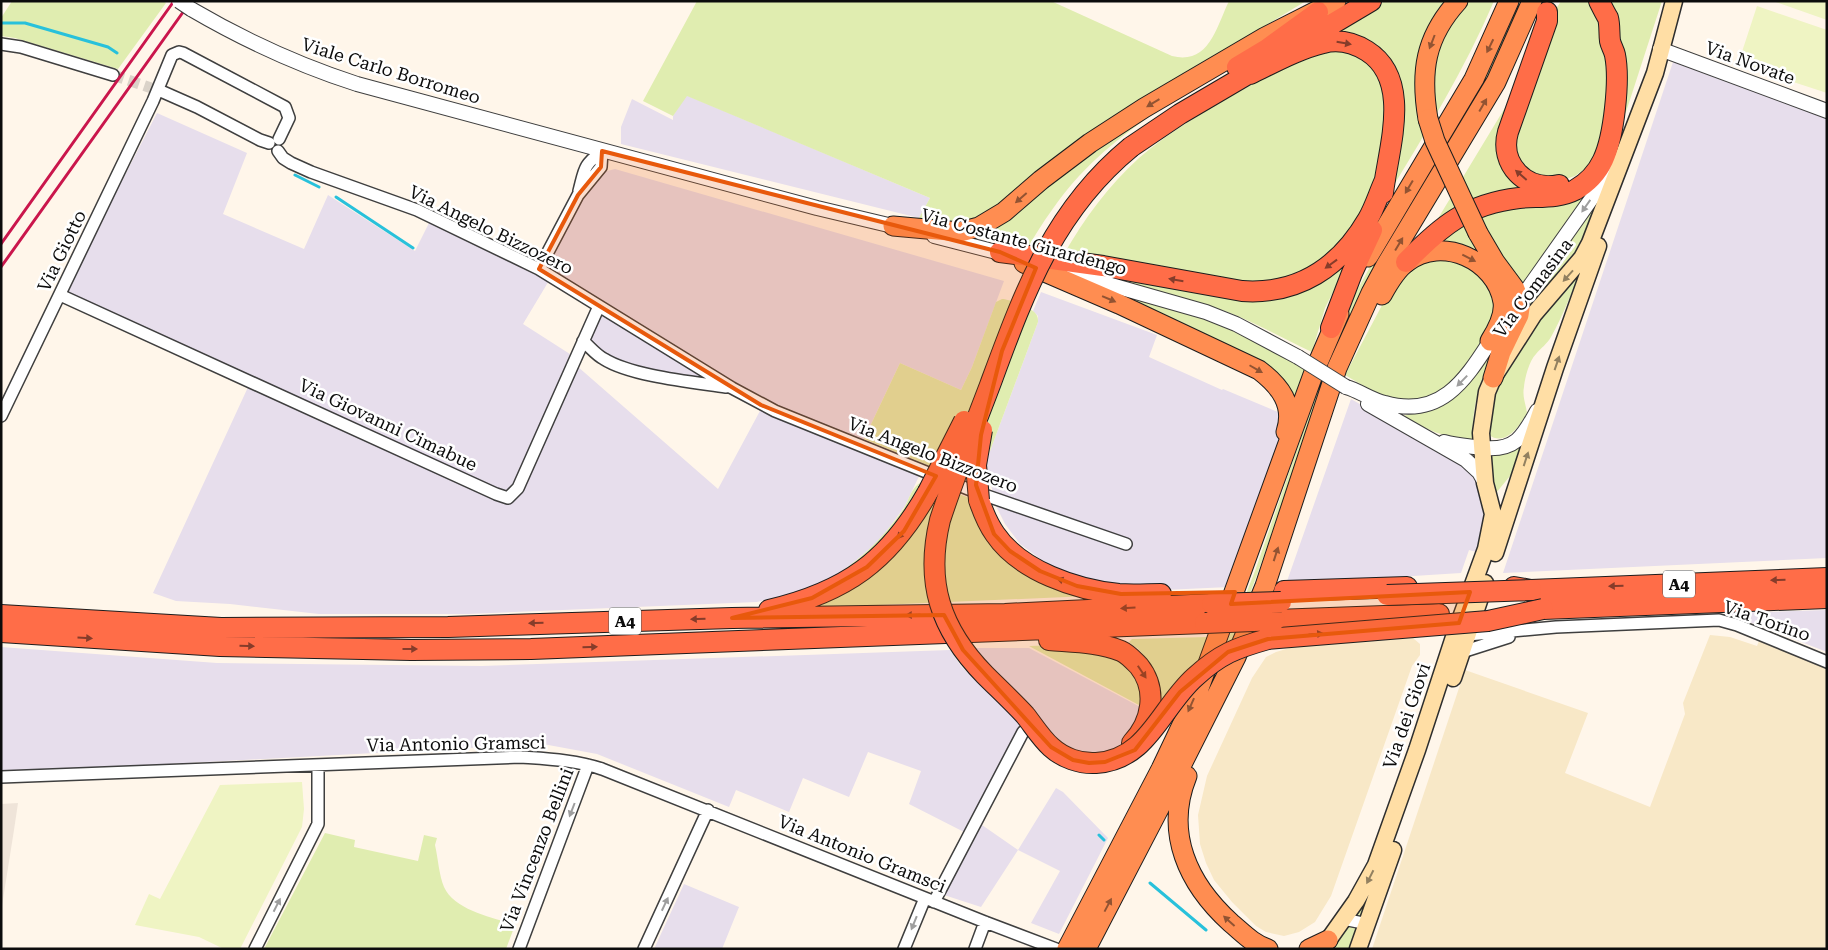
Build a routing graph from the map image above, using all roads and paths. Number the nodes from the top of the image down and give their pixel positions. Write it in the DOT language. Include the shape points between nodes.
graph roads {
  1 [pos="179,1"];
  2 [pos="1336,1"];
  3 [pos="1371,1"];
  4 [pos="1458,1"];
  5 [pos="1509,1"];
  6 [pos="1599,1"];
  7 [pos="1674,1"];
  8 [pos="1544,5"];
  9 [pos="1318,12"];
  10 [pos="1,44"];
  11 [pos="1611,44"];
  12 [pos="1660,49"];
  13 [pos="1250,74"];
  14 [pos="113,75"];
  15 [pos="163,92"];
  16 [pos="1827,111"];
  17 [pos="274,141"];
  18 [pos="1131,147"];
  19 [pos="602,151"];
  20 [pos="1624,153"];
  21 [pos="1385,180"];
  22 [pos="893,226"];
  23 [pos="1000,252"];
  24 [pos="1406,262"];
  25 [pos="539,269"];
  26 [pos="1527,290"];
  27 [pos="60,295"];
  28 [pos="599,306"];
  29 [pos="1509,315"];
  30 [pos="1332,328"];
  31 [pos="583,341"];
  32 [pos="1490,342"];
  33 [pos="1345,350"];
  34 [pos="1002,351"];
  35 [pos="1493,378"];
  36 [pos="1346,387"];
  37 [pos="732,388"];
  38 [pos="1547,392"];
  39 [pos="1,416"];
  40 [pos="1411,429"];
  41 [pos="1482,447"];
  42 [pos="1276,479"];
  43 [pos="1485,483"];
  44 [pos="1515,493"];
  45 [pos="1126,544"];
  46 [pos="1827,578"];
  47 [pos="1531,590"];
  48 [pos="1214,598"];
  49 [pos="1827,598"];
  50 [pos="1280,604"];
  51 [pos="1,614"];
  52 [pos="732,618"];
  53 [pos="1544,619"];
  54 [pos="1,632"];
  55 [pos="1468,635"];
  56 [pos="645,645"];
  57 [pos="1462,652"];
  58 [pos="1827,662"];
  59 [pos="1216,698"];
  60 [pos="1023,723"];
  61 [pos="1417,750"];
  62 [pos="588,764"];
  63 [pos="318,766"];
  64 [pos="1,777"];
  65 [pos="708,810"];
  66 [pos="930,900"];
  67 [pos="1343,919"];
  68 [pos="985,922"];
  69 [pos="1368,924"];
  70 [pos="1325,944"];
  71 [pos="1262,947"];
  72 [pos="1058,948"];
  73 [pos="255,949"];
  74 [pos="519,949"];
  75 [pos="644,949"];
  76 [pos="904,949"];
  77 [pos="975,949"];
  78 [pos="1086,949"];
  79 [pos="1309,949"];
  80 [pos="1358,949"];
  1 -- 19 [label="street, Viale Carlo Borromeo, bridge" via="260,47 325,74"];
  2 -- 9 [label="highway"];
  3 -- 13 [label="highway"];
  4 -- 35 [label="highway, one-way, bridge" via="1434,34 1424,81 1428,119 1435,141 1478,233 1518,297 1519,315 1501,352"];
  5 -- 30 [label="highway, one-way" via="1474,79 1381,234"];
  6 -- 11 [label="highway" via="1608,20"];
  7 -- 12 [label="main road, Via Comasina"];
  11 -- 8 [label="highway, one-way" via="1608,55 1609,108 1598,156 1585,172 1570,182 1548,187 1530,183 1512,166 1506,140 1547,21"];
  33 -- 8 [label="highway, one-way" via="1386,265"];
  9 -- 18 [label="highway" via="1267,49 1184,99"];
  9 -- 22 [label="highway, one-way" via="1265,37 1144,108 1090,143 1004,212 979,227 960,232"];
  10 -- 14 [label="street"];
  11 -- 24 [label="highway" via="1616,63 1616,105 1604,158 1594,175 1568,193 1502,200 1467,212 1440,230"];
  12 -- 16 [label="street, Via Novate"];
  12 -- 20 [label="main road, Via Comasina" via="1651,65"];
  13 -- 18 [label="highway" via="1180,114"];
  13 -- 21 [label="highway, one-way" via="1325,42 1350,43 1373,55 1388,73 1394,97 1392,144"];
  15 -- 17 [label="street" via="260,140"];
  17 -- 25 [label="street, Via Angelo Bizzozero" via="269,146 272,151 278,151 291,163 417,210"];
  17 -- 27 [label="street, Via Giotto" via="289,118 285,107 183,53 175,53"];
  18 -- 34 [label="highway, bridge" via="1099,176 1062,222 1034,273"];
  19 -- 22 [label="street, Via Costante Girardengo"];
  19 -- 25 [label="street" via="588,161 578,195"];
  20 -- 26 [label="street, one-way"];
  20 -- 35 [label="main road, Via Comasina, one-way" via="1582,258 1534,314"];
  38 -- 20 [label="main road, Via Comasina, one-way" via="1608,217"];
  21 -- 23 [label="highway, one-way" via="1369,217 1338,259 1303,281 1281,289 1242,291 1103,266"];
  21 -- 30 [label="highway" via="1378,216"];
  22 -- 23 [label="street, Via Costante Girardengo"];
  23 -- 36 [label="street, Via Costante Girardengo, bridge" via="1206,312 1298,356"];
  23 -- 42 [label="highway, one-way" via="1216,348 1273,380 1287,402 1289,415"];
  24 -- 32 [label="highway, one-way" via="1435,251 1447,251 1482,265 1498,285 1503,303 1500,323"];
  24 -- 33 [label="highway"];
  25 -- 28 [label="street, Via Angelo Bizzozero"];
  27 -- 31 [label="street, Via Giovanni Cimabue" via="508,498 518,488"];
  27 -- 39 [label="street, Via Giotto"];
  28 -- 31 [label="street, Via Giovanni Cimabue"];
  28 -- 37 [label="street, Via Angelo Bizzozero"];
  29 -- 32 [label="street"];
  30 -- 42 [label="highway"];
  31 -- 37 [label="street, Via Angelo Bizzozero" via="603,359 617,365 654,375"];
  32 -- 36 [label="street, one-way" via="1460,384 1430,403 1392,405"];
  59 -- 33 [label="highway, one-way" via="1265,586"];
  48 -- 34 [label="highway, one-way, bridge" via="1121,594 1085,588 1059,580 1025,562 1002,543 991,527 976,485 978,450"];
  34 -- 52 [label="highway, one-way, bridge" via="928,492 893,543 848,580 812,598"];
  34 -- 60 [label="highway, bridge" via="940,520 934,542 935,583 947,623 962,650"];
  35 -- 41 [label="main road, Via Comasina" via="1482,414"];
  36 -- 40 [label="street, Via Costante Girardengo" via="1354,396"];
  37 -- 45 [label="street, Via Angelo Bizzozero" via="775,411 965,488"];
  38 -- 41 [label="street, Via Comasina" via="1520,438 1506,447"];
  44 -- 38 [label="main road, Via Comasina, one-way"];
  40 -- 41 [label="street, Via Costante Girardengo" via="1448,443"];
  40 -- 43 [label="street, Via Costante Girardengo" via="1469,462"];
  41 -- 43 [label="main road, Via Comasina"];
  42 -- 72 [label="highway, one-way" via="1198,691 1161,769"];
  43 -- 61 [label="main road, Via dei Giovi" via="1493,514 1491,531"];
  44 -- 55 [label="main road, Via dei Giovi"];
  46 -- 47 [label="highway, A4, one-way"];
  47 -- 50 [label="highway, A4, bridge" via="1388,595"];
  47 -- 50 [label="highway" via="1500,584 1429,586"];
  48 -- 50 [label="highway, A4, bridge"];
  48 -- 52 [label="highway, A4, one-way" via="1005,614"];
  49 -- 53 [label="highway, A4"];
  50 -- 53 [label="highway, A4, bridge"];
  50 -- 56 [label="highway, A4, bridge" via="1206,624"];
  52 -- 51 [label="highway, A4, one-way" via="448,627 221,628"];
  53 -- 55 [label="street, Via Torino"];
  53 -- 57 [label="street, Via Torino"];
  53 -- 58 [label="street, Via Torino" via="1719,620"];
  60 -- 53 [label="highway, one-way, bridge" via="1051,747 1073,760 1105,762 1135,750 1194,677 1218,658 1247,645 1307,635"];
  54 -- 56 [label="highway, A4, one-way" via="220,646 411,650"];
  55 -- 57 [label="main road, Via dei Giovi"];
  55 -- 61 [label="street" via="1459,642 1433,717"];
  56 -- 60 [label="highway, one-way, bridge" via="701,648 1044,639 1094,644 1124,652 1145,674 1149,684 1147,722 1141,733 1130,744 1105,756 1077,754"];
  57 -- 69 [label="main road, Via dei Giovi"];
  71 -- 59 [label="highway, one-way" via="1216,909 1202,892 1192,875 1179,836 1181,790 1206,733"];
  78 -- 59 [label="highway, one-way"];
  60 -- 66 [label="street"];
  61 -- 67 [label="main road, Via dei Giovi, one-way" via="1376,865"];
  62 -- 63 [label="street, Via Antonio Gramsci" via="520,757"];
  62 -- 65 [label="street, Via Antonio Gramsci"];
  62 -- 74 [label="street, Via Vincenzo Bellini, one-way"];
  63 -- 64 [label="street, Via Antonio Gramsci"];
  73 -- 63 [label="street, one-way" via="318,824"];
  65 -- 66 [label="street, Via Antonio Gramsci"];
  75 -- 65 [label="street, one-way"];
  66 -- 68 [label="street, Via Antonio Gramsci"];
  66 -- 76 [label="street, one-way"];
  67 -- 69 [label="street"];
  67 -- 70 [label="main road, Via dei Giovi"];
  68 -- 72 [label="street, Via Antonio Gramsci"];
  68 -- 77 [label="street"];
  69 -- 80 [label="main road, Via dei Giovi"];
  70 -- 79 [label="highway"];
}
